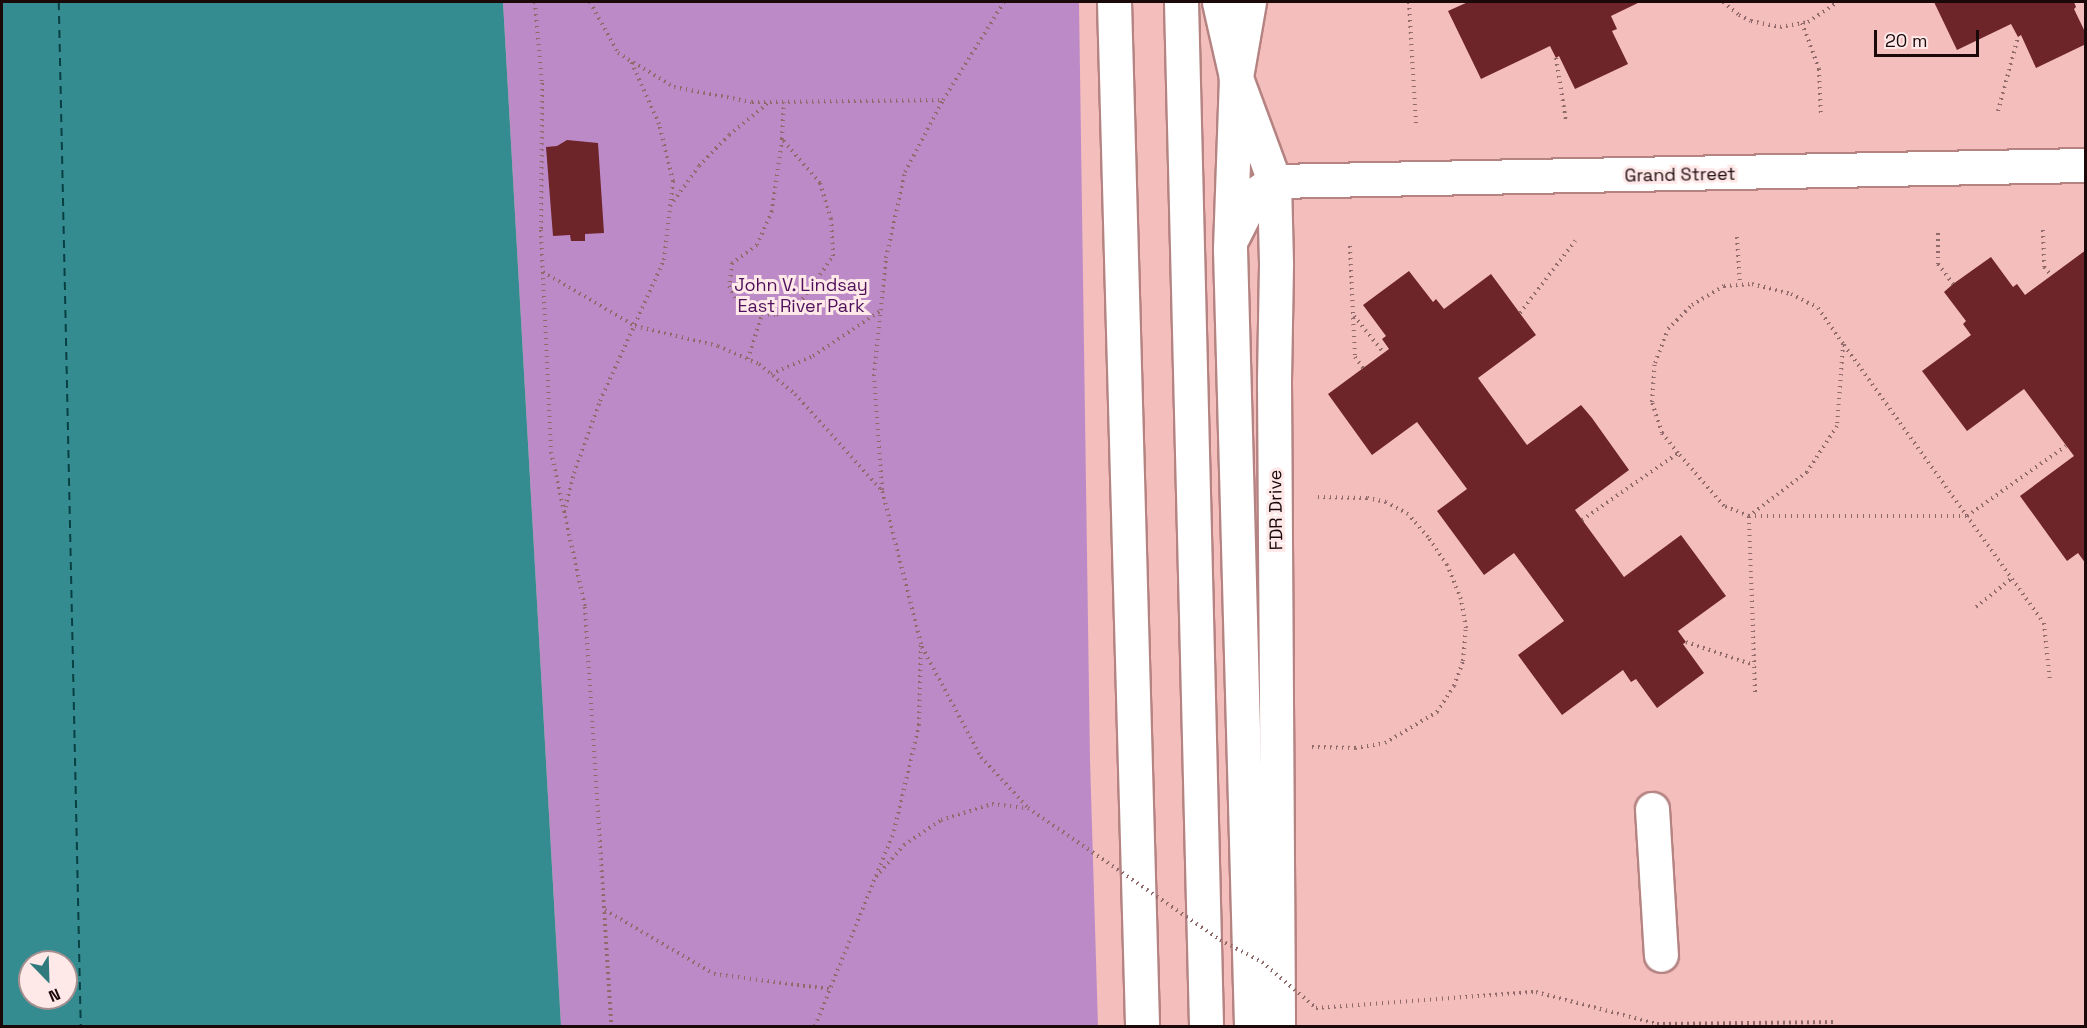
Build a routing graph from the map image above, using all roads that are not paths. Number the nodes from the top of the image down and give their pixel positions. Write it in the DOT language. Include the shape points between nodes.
graph roads {
  1 [pos="1114,2"];
  2 [pos="1181,2"];
  3 [pos="1219,2"];
  4 [pos="1249,2"];
  5 [pos="1236,78"];
  6 [pos="2085,165"];
  7 [pos="1274,182"];
  8 [pos="1230,249"];
  9 [pos="1652,809"];
  10 [pos="1660,955"];
  11 [pos="1142,1026"];
  12 [pos="1206,1026"];
  13 [pos="1251,1026"];
  14 [pos="1278,1026"];
  1 -- 11 [label="main road"];
  2 -- 12 [label="main road"];
  3 -- 5 [label="main road"];
  4 -- 5 [label="main road, FDR Drive"];
  5 -- 7 [label="main road, FDR Drive"];
  5 -- 8 [label="main road"];
  6 -- 7 [label="main road, Grand Street"];
  7 -- 8 [label="main road" via="1258,192 1249,204 1234,231"];
  7 -- 14 [label="main road, FDR Drive"];
  8 -- 13 [label="main road"];
  9 -- 10 [label="main road"];
}
